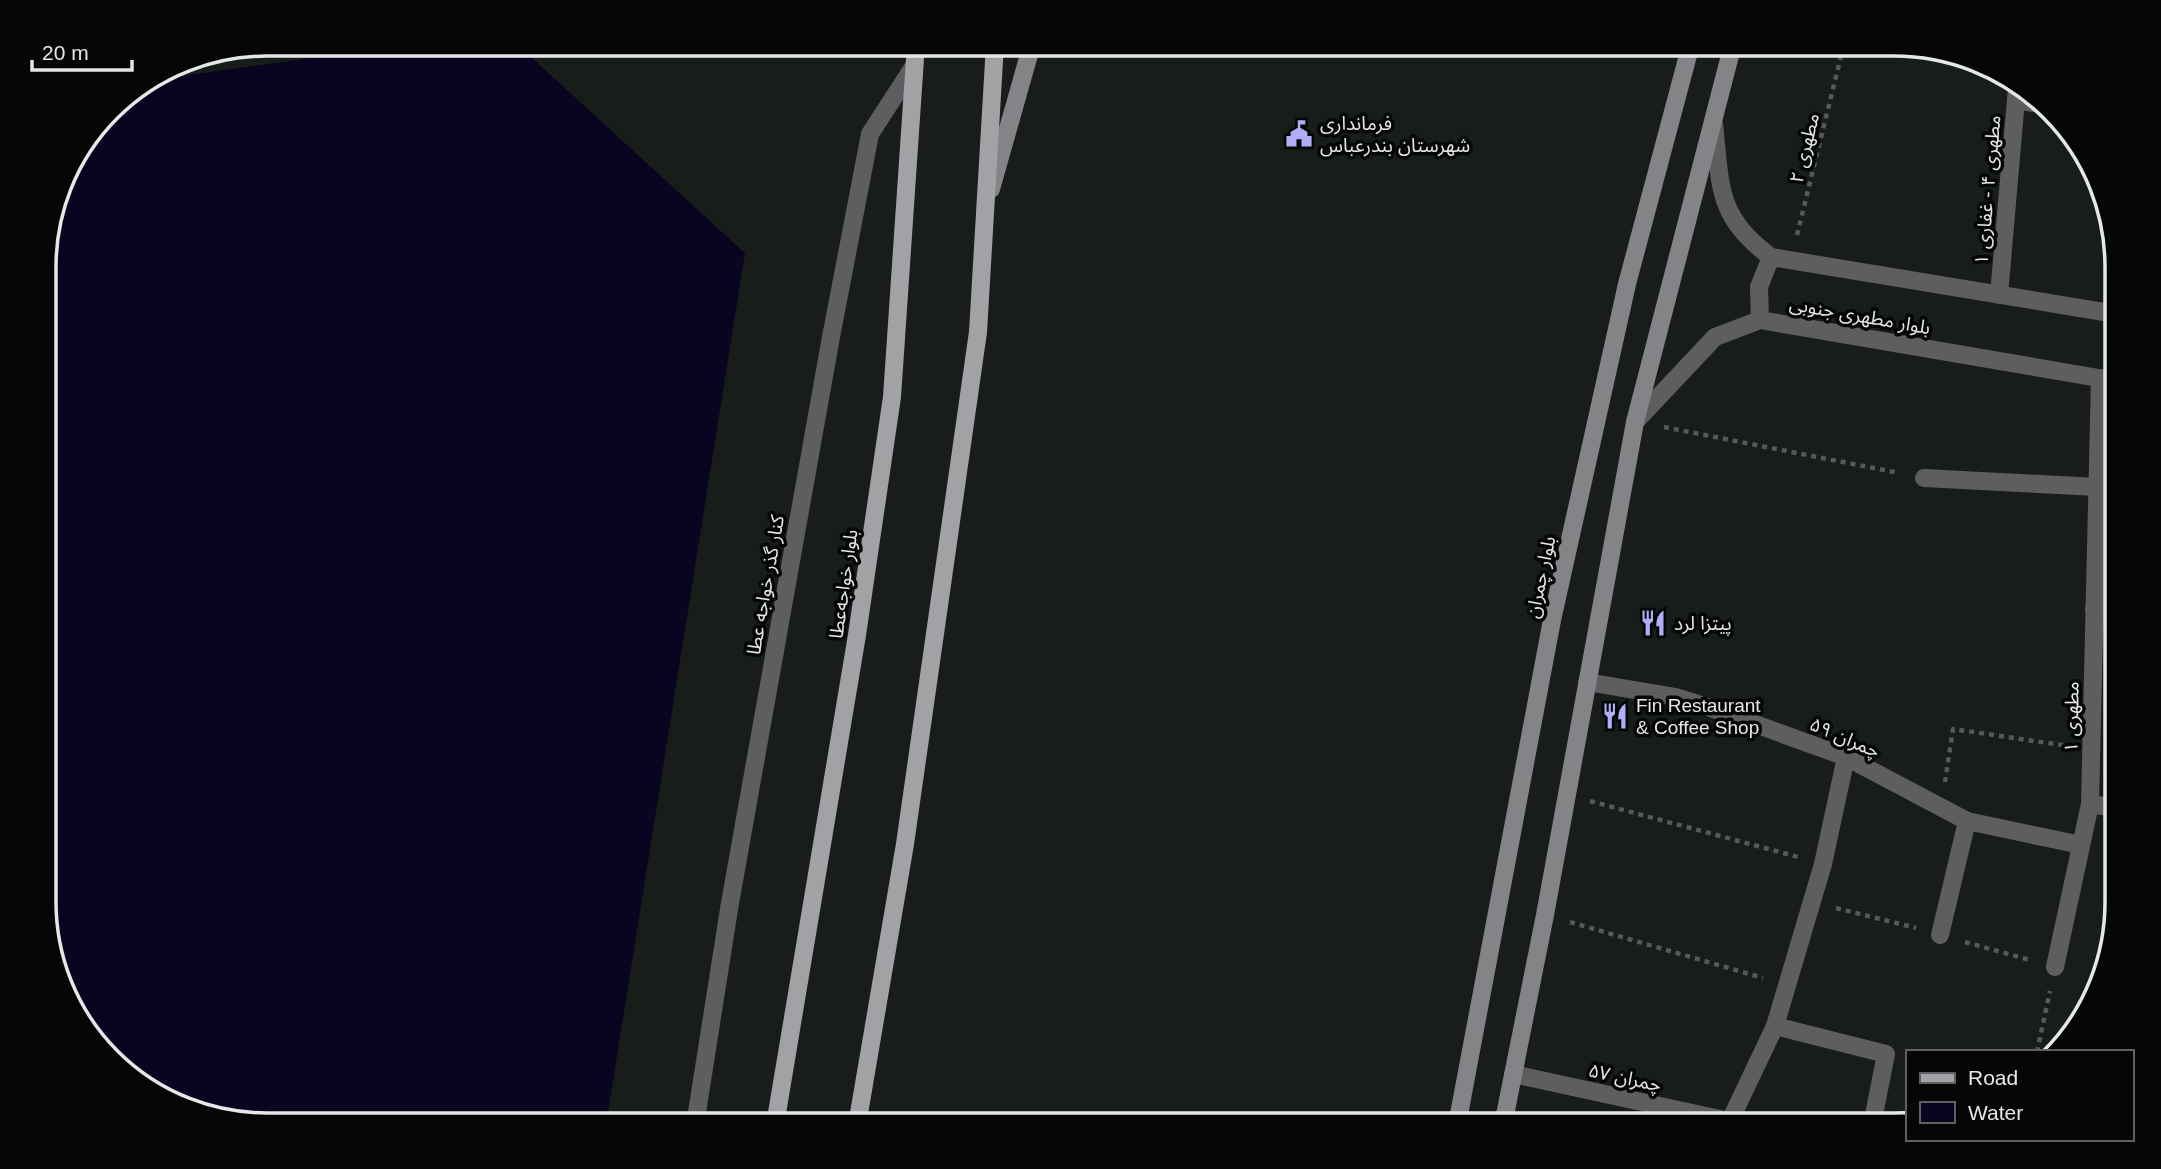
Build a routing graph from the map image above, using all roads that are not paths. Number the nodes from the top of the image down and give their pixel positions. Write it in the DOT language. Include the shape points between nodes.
graph roads {
  1 [pos="915,56"];
  2 [pos="994,56"];
  3 [pos="1029,56"];
  4 [pos="1688,56"];
  5 [pos="1730,56"];
  6 [pos="914,66"];
  7 [pos="2016,96"];
  8 [pos="1714,124"];
  9 [pos="984,212"];
  10 [pos="1772,257"];
  11 [pos="1999,295"];
  12 [pos="2105,312"];
  13 [pos="1760,320"];
  14 [pos="2105,379"];
  15 [pos="2105,409"];
  16 [pos="1635,422"];
  17 [pos="1924,478"];
  18 [pos="2097,487"];
  19 [pos="2094,609"];
  20 [pos="2105,611"];
  21 [pos="1587,682"];
  22 [pos="1846,757"];
  23 [pos="2090,804"];
  24 [pos="2105,806"];
  25 [pos="1968,821"];
  26 [pos="2081,845"];
  27 [pos="1940,935"];
  28 [pos="2055,967"];
  29 [pos="1775,1026"];
  30 [pos="1513,1074"];
  31 [pos="697,1113"];
  32 [pos="777,1113"];
  33 [pos="859,1113"];
  34 [pos="1459,1113"];
  35 [pos="1505,1113"];
  36 [pos="1684,1113"];
  37 [pos="1733,1113"];
  38 [pos="1874,1113"];
  1 -- 6 [label="main road, بلوار خواجه‌عطا"];
  2 -- 9 [label="main road"];
  3 -- 9 [label="main road"];
  4 -- 34 [label="main road, بلوار چمران" via="1627,284 1552,620"];
  5 -- 8 [label="main road"];
  6 -- 31 [label="street, کنار گذر خواجه عطا" via="870,134 740,849"];
  6 -- 32 [label="main road, بلوار خواجه‌عطا" via="892,397"];
  7 -- 11 [label="street, مطهری ۴ - غفاری ۱"];
  8 -- 10 [label="street" via="1723,199 1746,238"];
  8 -- 16 [label="main road"];
  9 -- 33 [label="main road" via="978,332 905,844"];
  10 -- 11 [label="street"];
  10 -- 13 [label="street" via="1759,287"];
  11 -- 12 [label="street"];
  13 -- 14 [label="street, بلوار مطهری جنوبی"];
  13 -- 16 [label="street, بلوار مطهری جنوبی" via="1715,337"];
  15 -- 18 [label="street, مطهری ۱"];
  16 -- 21 [label="main road"];
  17 -- 18 [label="street"];
  18 -- 19 [label="street, مطهری ۱"];
  19 -- 20 [label="street"];
  19 -- 23 [label="street, مطهری ۱"];
  21 -- 22 [label="street, چمران ۵۹" via="1676,697"];
  21 -- 30 [label="main road"];
  22 -- 25 [label="street, چمران ۵۹"];
  22 -- 29 [label="street" via="1822,864"];
  23 -- 24 [label="street"];
  23 -- 26 [label="street, مطهری ۱"];
  25 -- 26 [label="street, چمران ۵۹"];
  25 -- 27 [label="street"];
  26 -- 28 [label="street, مطهری ۱"];
  29 -- 37 [label="street"];
  29 -- 38 [label="street" via="1886,1054"];
  30 -- 35 [label="main road"];
  30 -- 36 [label="street, چمران ۵۷"];
}
